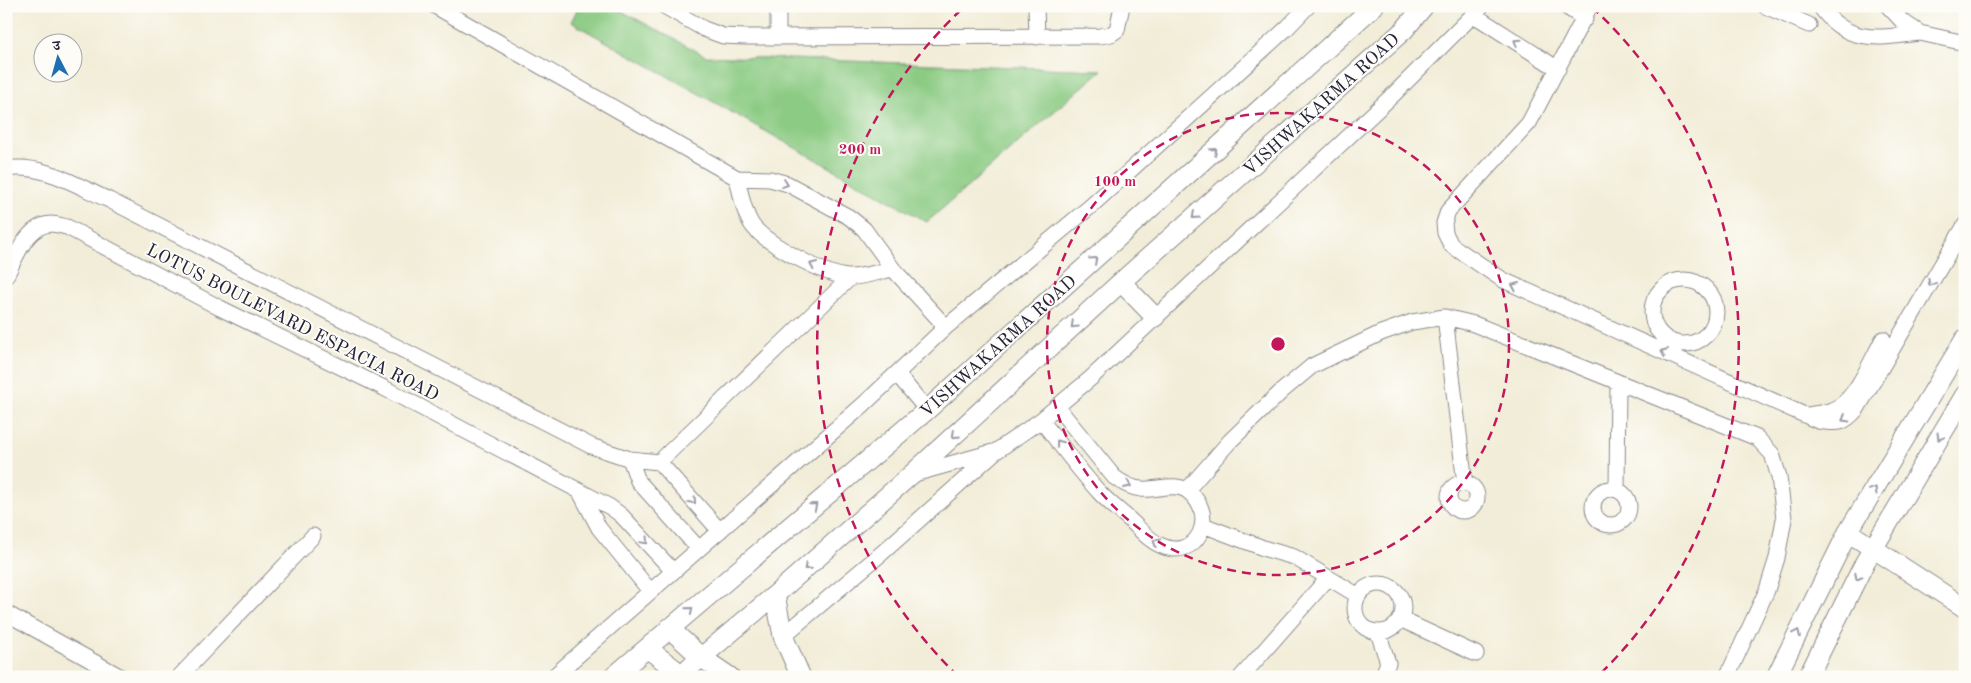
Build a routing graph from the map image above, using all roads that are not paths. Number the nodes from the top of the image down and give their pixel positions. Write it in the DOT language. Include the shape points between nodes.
graph roads {
  1 [pos="435,6"];
  2 [pos="664,6"];
  3 [pos="778,6"];
  4 [pos="1036,6"];
  5 [pos="1122,6"];
  6 [pos="1308,6"];
  7 [pos="1374,6"];
  8 [pos="1424,6"];
  9 [pos="1564,6"];
  10 [pos="1765,6"];
  11 [pos="1820,6"];
  12 [pos="1888,6"];
  13 [pos="1478,11"];
  14 [pos="1588,12"];
  15 [pos="1809,24"];
  16 [pos="1920,33"];
  17 [pos="1037,36"];
  18 [pos="778,37"];
  19 [pos="1965,43"];
  20 [pos="1558,69"];
  21 [pos="6,169"];
  22 [pos="737,178"];
  23 [pos="1965,225"];
  24 [pos="1960,244"];
  25 [pos="893,269"];
  26 [pos="6,276"];
  27 [pos="851,277"];
  28 [pos="1121,282"];
  29 [pos="1155,316"];
  30 [pos="1445,317"];
  31 [pos="946,327"];
  32 [pos="1656,329"];
  33 [pos="1883,339"];
  34 [pos="1965,339"];
  35 [pos="1642,342"];
  36 [pos="1688,344"];
  37 [pos="1690,364"];
  38 [pos="898,374"];
  39 [pos="1618,382"];
  40 [pos="1965,395"];
  41 [pos="1058,408"];
  42 [pos="927,410"];
  43 [pos="1804,415"];
  44 [pos="1041,420"];
  45 [pos="995,452"];
  46 [pos="630,459"];
  47 [pos="658,462"];
  48 [pos="912,474"];
  49 [pos="1465,484"];
  50 [pos="1187,490"];
  51 [pos="1617,490"];
  52 [pos="580,492"];
  53 [pos="1203,525"];
  54 [pos="720,531"];
  55 [pos="1848,532"];
  56 [pos="313,536"];
  57 [pos="699,549"];
  58 [pos="1886,557"];
  59 [pos="673,571"];
  60 [pos="1328,578"];
  61 [pos="650,591"];
  62 [pos="775,595"];
  63 [pos="1357,596"];
  64 [pos="1965,608"];
  65 [pos="6,613"];
  66 [pos="1400,619"];
  67 [pos="668,628"];
  68 [pos="1378,632"];
  69 [pos="783,636"];
  70 [pos="647,648"];
  71 [pos="1476,654"];
  72 [pos="702,658"];
  73 [pos="681,676"];
  74 [pos="121,677"];
  75 [pos="179,677"];
  76 [pos="553,677"];
  77 [pos="613,677"];
  78 [pos="730,677"];
  79 [pos="801,677"];
  80 [pos="1241,677"];
  81 [pos="1382,677"];
  82 [pos="1727,677"];
  83 [pos="1776,677"];
  84 [pos="1808,677"];
  1 -- 22 [label="street"];
  2 -- 18 [label="street" via="723,36"];
  3 -- 18 [label="street"];
  4 -- 17 [label="street"];
  5 -- 17 [label="street" via="1117,30 1111,34"];
  6 -- 31 [label="street" via="1091,206"];
  42 -- 7 [label="street, VISHWAKARMA ROAD, one-way"];
  8 -- 28 [label="street, VISHWAKARMA ROAD, one-way" via="1404,30"];
  9 -- 14 [label="street"];
  10 -- 15 [label="street"];
  11 -- 16 [label="street" via="1840,29 1865,37"];
  12 -- 16 [label="street"];
  20 -- 13 [label="street, one-way"];
  13 -- 29 [label="street" via="1254,227"];
  14 -- 20 [label="street"];
  16 -- 19 [label="street"];
  17 -- 18 [label="street"];
  35 -- 20 [label="street, one-way" via="1503,280 1451,245 1445,233 1448,212 1528,123"];
  21 -- 46 [label="street" via="40,169 109,200 591,446"];
  22 -- 25 [label="street, one-way" via="788,184 849,217 864,229"];
  27 -- 22 [label="street, one-way" via="836,275 808,263 763,236 745,210"];
  23 -- 24 [label="street"];
  24 -- 43 [label="street, one-way" via="1858,409 1837,424"];
  25 -- 27 [label="street"];
  25 -- 31 [label="street"];
  26 -- 52 [label="street, LOTUS BOULEVARD ESPACIA ROAD" via="27,238 37,228 51,224 67,227"];
  27 -- 47 [label="street"];
  28 -- 29 [label="street"];
  28 -- 48 [label="street, VISHWAKARMA ROAD, one-way"];
  29 -- 41 [label="street"];
  30 -- 39 [label="street" via="1474,324"];
  30 -- 49 [label="street"];
  30 -- 50 [label="street" via="1412,322 1381,333 1312,366 1282,390"];
  31 -- 38 [label="street"];
  32 -- 35 [label="street"];
  32 -- 36 [label="street" via="1670,341"];
  32 -- 36 [label="street" via="1652,311 1657,293 1672,282 1691,280 1700,284 1712,296 1716,314 1710,331 1697,342"];
  33 -- 43 [label="street" via="1852,394 1838,407"];
  55 -- 34 [label="street, one-way"];
  37 -- 35 [label="street, one-way"];
  36 -- 37 [label="street"];
  37 -- 43 [label="street"];
  38 -- 42 [label="street"];
  38 -- 54 [label="street"];
  39 -- 51 [label="street"];
  39 -- 82 [label="street" via="1757,438 1772,454 1779,476 1784,519 1777,558 1767,590"];
  40 -- 58 [label="street, one-way"];
  41 -- 44 [label="street"];
  41 -- 50 [label="street, one-way" via="1122,483 1142,490 1171,486"];
  67 -- 42 [label="street, VISHWAKARMA ROAD, one-way"];
  44 -- 45 [label="street"];
  53 -- 44 [label="street, one-way" via="1200,535 1189,545 1176,550 1151,540 1100,493"];
  45 -- 48 [label="street"];
  45 -- 69 [label="street"];
  46 -- 47 [label="street"];
  46 -- 57 [label="street" via="638,481"];
  47 -- 54 [label="street, one-way"];
  48 -- 62 [label="street, VISHWAKARMA ROAD, one-way"];
  50 -- 53 [label="street" via="1204,512"];
  52 -- 59 [label="street, LOTUS BOULEVARD ESPACIA ROAD, one-way" via="621,515"];
  52 -- 61 [label="street" via="599,528"];
  53 -- 60 [label="street" via="1294,557"];
  54 -- 57 [label="street"];
  55 -- 58 [label="street"];
  83 -- 55 [label="street, one-way"];
  56 -- 75 [label="street"];
  57 -- 59 [label="street"];
  58 -- 64 [label="street"];
  58 -- 84 [label="street, one-way" via="1822,645"];
  59 -- 61 [label="street"];
  60 -- 63 [label="street"];
  60 -- 80 [label="street"];
  61 -- 76 [label="street"];
  62 -- 69 [label="street"];
  62 -- 72 [label="street, VISHWAKARMA ROAD"];
  63 -- 66 [label="street" via="1368,586 1391,586 1401,598"];
  63 -- 68 [label="street" via="1354,613 1357,621 1370,631"];
  65 -- 74 [label="street"];
  66 -- 68 [label="street" via="1394,627"];
  66 -- 71 [label="street"];
  67 -- 70 [label="street, VISHWAKARMA ROAD"];
  67 -- 72 [label="street"];
  68 -- 81 [label="street" via="1388,663"];
  69 -- 79 [label="street"];
  70 -- 73 [label="street"];
  70 -- 77 [label="street, VISHWAKARMA ROAD"];
  72 -- 73 [label="street, VISHWAKARMA ROAD"];
  72 -- 78 [label="street"];
}
